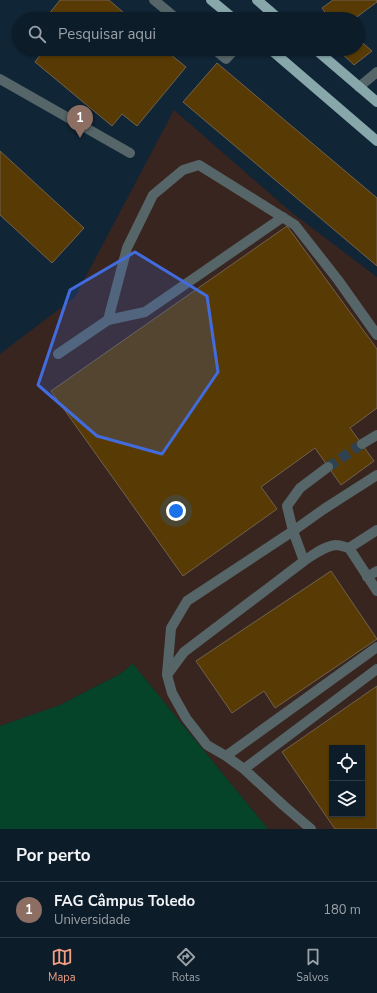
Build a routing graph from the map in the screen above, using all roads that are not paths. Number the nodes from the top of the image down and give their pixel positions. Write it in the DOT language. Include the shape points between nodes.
graph roads {
  1 [pos="154,0"];
  2 [pos="212,0"];
  3 [pos="257,0"];
  4 [pos="270,11"];
  5 [pos="169,12"];
  6 [pos="226,12"];
  7 [pos="280,56"];
  8 [pos="323,56"];
  9 [pos="377,72"];
  10 [pos="0,79"];
  11 [pos="359,87"];
  12 [pos="377,102"];
  13 [pos="377,141"];
  14 [pos="130,153"];
  15 [pos="283,217"];
  16 [pos="108,320"];
  17 [pos="377,336"];
  18 [pos="58,354"];
  19 [pos="377,435"];
  20 [pos="362,444"];
  21 [pos="328,467"];
  22 [pos="377,475"];
  23 [pos="377,530"];
  24 [pos="293,531"];
  25 [pos="349,548"];
  26 [pos="304,561"];
  27 [pos="377,571"];
  28 [pos="367,577"];
  29 [pos="377,592"];
  30 [pos="377,647"];
  31 [pos="377,669"];
  32 [pos="167,675"];
  33 [pos="226,756"];
  34 [pos="244,769"];
  35 [pos="311,829"];
  1 -- 5 [label="street"];
  2 -- 6 [label="main road"];
  3 -- 4 [label="main road"];
  7 -- 13 [label="main road"];
  8 -- 11 [label="main road"];
  9 -- 11 [label="street"];
  10 -- 14 [label="street"];
  11 -- 12 [label="main road"];
  15 -- 16 [label="street" via="146,312"];
  15 -- 16 [label="street" via="199,165 183,170 153,194 126,248"];
  15 -- 17 [label="street" via="295,225"];
  16 -- 18 [label="street"];
  19 -- 20 [label="street"];
  21 -- 24 [label="street" via="300,488 286,506"];
  22 -- 24 [label="street"];
  23 -- 25 [label="street"];
  24 -- 26 [label="street"];
  24 -- 32 [label="street" via="187,601 171,628"];
  25 -- 26 [label="street" via="337,545 328,547"];
  25 -- 28 [label="street"];
  26 -- 32 [label="street" via="184,652"];
  27 -- 28 [label="street"];
  28 -- 29 [label="street"];
  30 -- 33 [label="street"];
  31 -- 34 [label="street"];
  32 -- 33 [label="street" via="172,693 186,718 207,745"];
  33 -- 34 [label="street"];
  34 -- 35 [label="street"];
}
